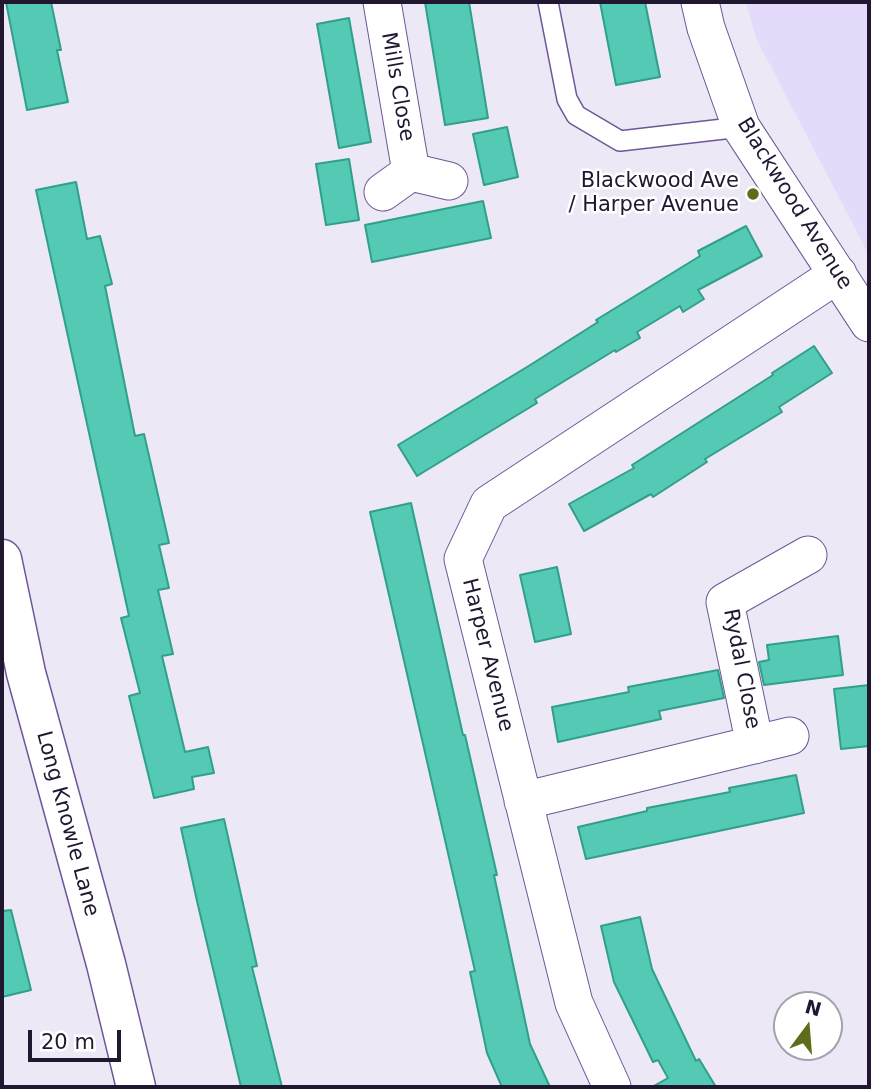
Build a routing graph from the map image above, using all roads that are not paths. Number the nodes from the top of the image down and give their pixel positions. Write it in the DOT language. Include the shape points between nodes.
graph roads {
  1 [pos="382,2"];
  2 [pos="548,2"];
  3 [pos="701,2"];
  4 [pos="741,127"];
  5 [pos="449,181"];
  6 [pos="838,274"];
  7 [pos="869,323"];
  8 [pos="808,555"];
  9 [pos="2,559"];
  10 [pos="790,736"];
  11 [pos="755,745"];
  12 [pos="523,801"];
  13 [pos="136,1087"];
  14 [pos="612,1087"];
  1 -- 5 [label="street, Mills Close" via="397,182"];
  2 -- 4 [label="lane" via="567,99 576,115 620,141"];
  3 -- 4 [label="street, Blackwood Avenue"];
  4 -- 6 [label="street, Blackwood Avenue"];
  6 -- 7 [label="street, Blackwood Avenue"];
  6 -- 12 [label="street, Harper Avenue" via="489,504 463,559"];
  8 -- 11 [label="street, Rydal Close" via="725,602"];
  9 -- 13 [label="main road, Long Knowle Lane" via="26,673"];
  10 -- 11 [label="street, Rydal Close"];
  11 -- 12 [label="street, Rydal Close"];
  12 -- 14 [label="street, Harper Avenue" via="574,1003"];
}
